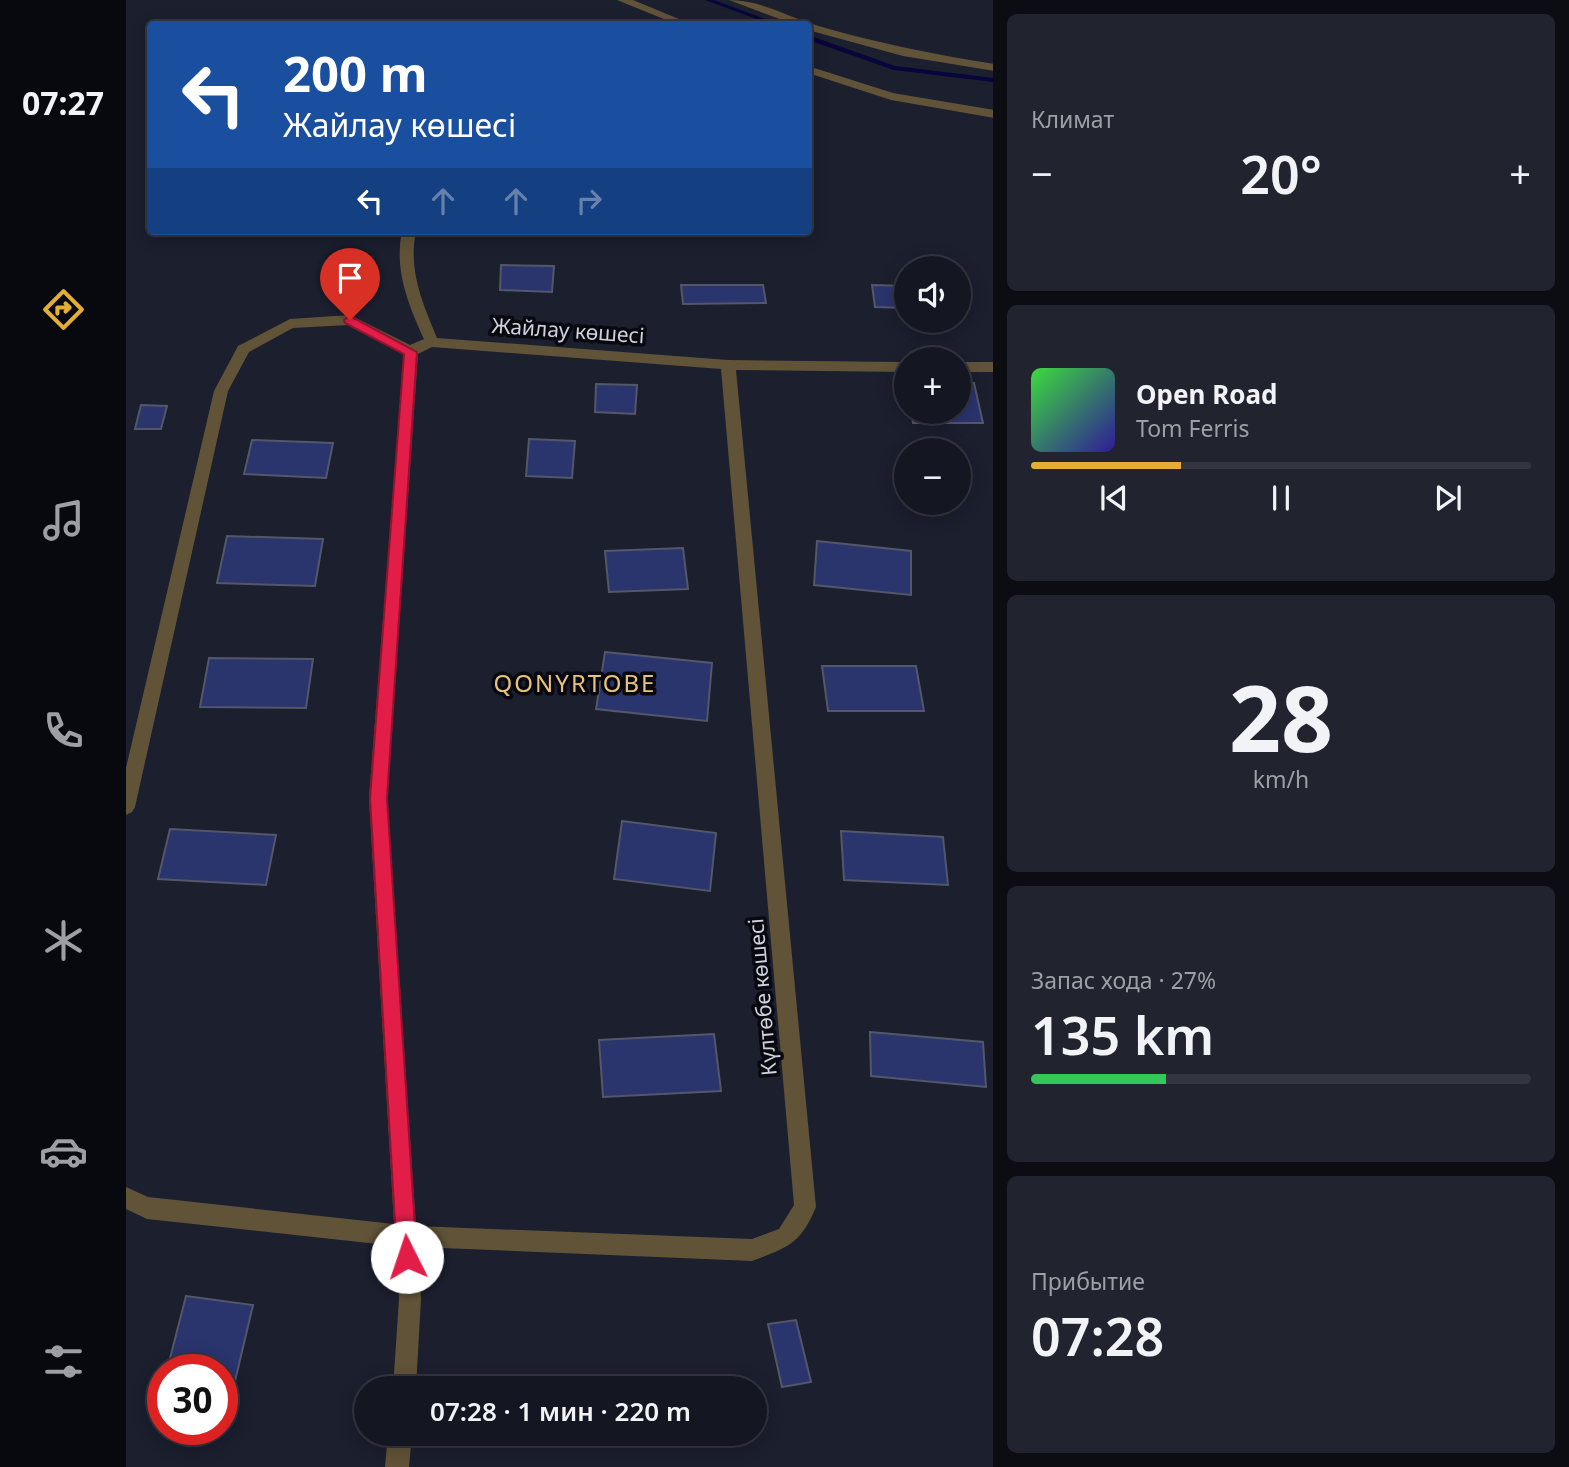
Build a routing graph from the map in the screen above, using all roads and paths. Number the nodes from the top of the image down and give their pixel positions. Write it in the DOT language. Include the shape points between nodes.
graph roads {
  1 [pos="623,0"];
  2 [pos="736,0"];
  3 [pos="677,21"];
  4 [pos="795,21"];
  5 [pos="812,27"];
  6 [pos="993,68"];
  7 [pos="812,70"];
  8 [pos="993,114"];
  9 [pos="408,235"];
  10 [pos="432,342"];
  11 [pos="411,352"];
  12 [pos="729,365"];
  13 [pos="894,367"];
  14 [pos="971,367"];
  15 [pos="993,367"];
  16 [pos="126,807"];
  17 [pos="126,1198"];
  18 [pos="405,1236"];
  19 [pos="405,1376"];
  20 [pos="399,1446"];
  21 [pos="397,1467"];
  1 -- 3 [label="street"];
  2 -- 4 [label="street"];
  5 -- 6 [label="street" via="903,52"];
  7 -- 8 [label="street" via="891,96"];
  9 -- 10 [label="street" via="406,278"];
  10 -- 11 [label="street, Жайлау көшесі"];
  10 -- 12 [label="street, Жайлау көшесі"];
  11 -- 16 [label="street" via="350,320 290,324 243,349 221,391"];
  11 -- 18 [label="street" via="378,798"];
  12 -- 13 [label="street, Жайлау көшесі"];
  12 -- 18 [label="street, Күлтөбе көшесі" via="805,1208 786,1237 752,1250"];
  14 -- 15 [label="street"];
  17 -- 18 [label="street, Күлтөбе көшесі" via="147,1208"];
  18 -- 19 [label="street" via="410,1299"];
  20 -- 21 [label="street"];
}
